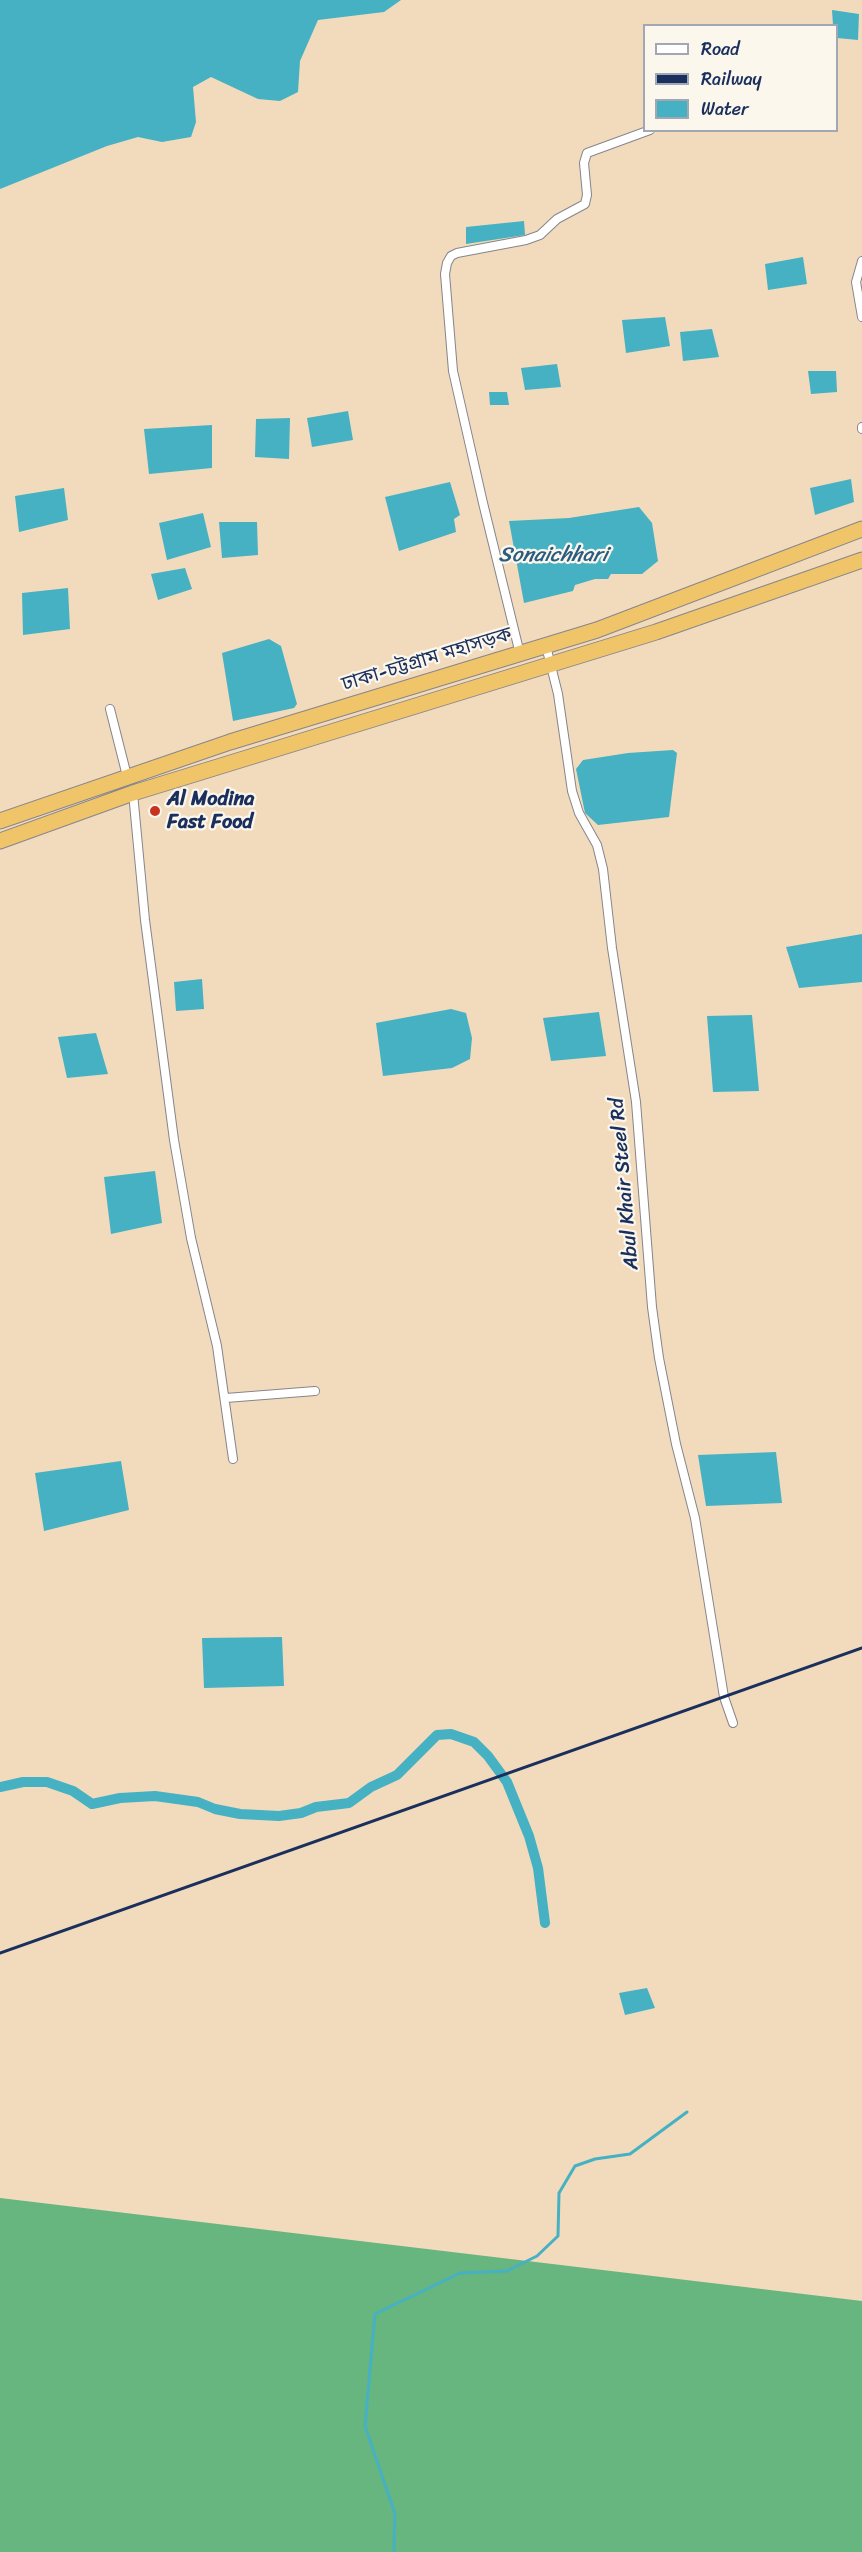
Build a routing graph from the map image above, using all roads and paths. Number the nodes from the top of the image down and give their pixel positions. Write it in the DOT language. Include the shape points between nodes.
graph roads {
  1 [pos="645,132"];
  2 [pos="862,261"];
  3 [pos="862,317"];
  4 [pos="862,529"];
  5 [pos="862,560"];
  6 [pos="667,603"];
  7 [pos="676,625"];
  8 [pos="546,646"];
  9 [pos="520,654"];
  10 [pos="552,663"];
  11 [pos="110,709"];
  12 [pos="127,776"];
  13 [pos="133,793"];
  14 [pos="0,821"];
  15 [pos="0,841"];
  16 [pos="315,1391"];
  17 [pos="226,1398"];
  18 [pos="233,1459"];
  19 [pos="733,1723"];
  1 -- 9 [label="street" via="587,153 585,204 557,219 540,235 457,253 447,263 453,371"];
  2 -- 3 [label="street" via="856,282"];
  4 -- 6 [label="highway, ঢাকা-চট্টগ্রাম মহাসড়ক"];
  5 -- 7 [label="highway, ঢাকা-চট্টগ্রাম মহাসড়ক"];
  6 -- 7 [label="highway"];
  6 -- 8 [label="highway, ঢাকা-চট্টগ্রাম মহাসড়ক"];
  7 -- 10 [label="highway, ঢাকা-চট্টগ্রাম মহাসড়ক"];
  8 -- 9 [label="highway, ঢাকা-চট্টগ্রাম মহাসড়ক"];
  8 -- 10 [label="street, Abul Khair Steel Rd"];
  9 -- 12 [label="highway, ঢাকা-চট্টগ্রাম মহাসড়ক"];
  10 -- 13 [label="highway, ঢাকা-চট্টগ্রাম মহাসড়ক"];
  10 -- 19 [label="street, Abul Khair Steel Rd" via="572,791 597,845 603,869 636,1102 651,1307 676,1444 695,1518 724,1697"];
  11 -- 12 [label="street"];
  12 -- 14 [label="highway, ঢাকা-চট্টগ্রাম মহাসড়ক"];
  13 -- 15 [label="highway, ঢাকা-চট্টগ্রাম মহাসড়ক"];
  13 -- 17 [label="street" via="174,1140"];
  16 -- 17 [label="street"];
  17 -- 18 [label="street"];
}
